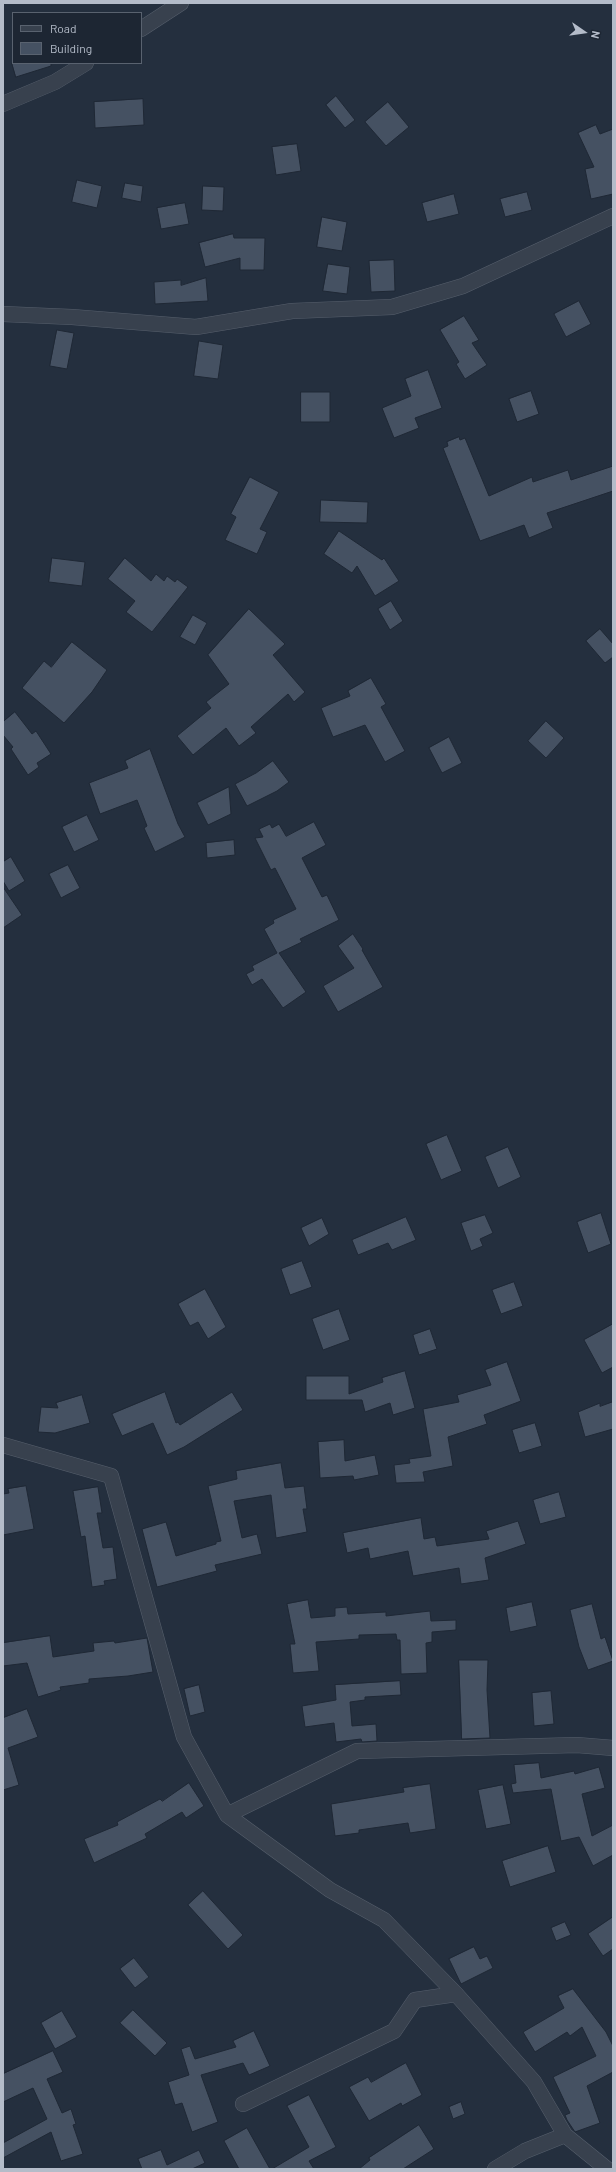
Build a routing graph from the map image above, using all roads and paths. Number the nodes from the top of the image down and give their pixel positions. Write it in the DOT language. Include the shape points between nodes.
graph roads {
  1 [pos="181,3"];
  2 [pos="142,28"];
  3 [pos="84,64"];
  4 [pos="3,104"];
  5 [pos="613,216"];
  6 [pos="3,314"];
  7 [pos="3,1445"];
  8 [pos="613,1748"];
  9 [pos="227,1815"];
  10 [pos="456,1994"];
  11 [pos="243,2104"];
  12 [pos="565,2135"];
  13 [pos="495,2169"];
  14 [pos="607,2169"];
  1 -- 2 [label="street"];
  3 -- 4 [label="street" via="55,82"];
  5 -- 6 [label="street" via="464,286 392,306 292,311 196,327"];
  7 -- 9 [label="street" via="111,1476 184,1737"];
  8 -- 9 [label="street" via="577,1745 357,1751"];
  9 -- 10 [label="street" via="330,1890 384,1920"];
  10 -- 11 [label="street" via="415,2000 394,2031"];
  10 -- 12 [label="street" via="534,2082"];
  12 -- 13 [label="street" via="525,2151"];
  12 -- 14 [label="street"];
}
